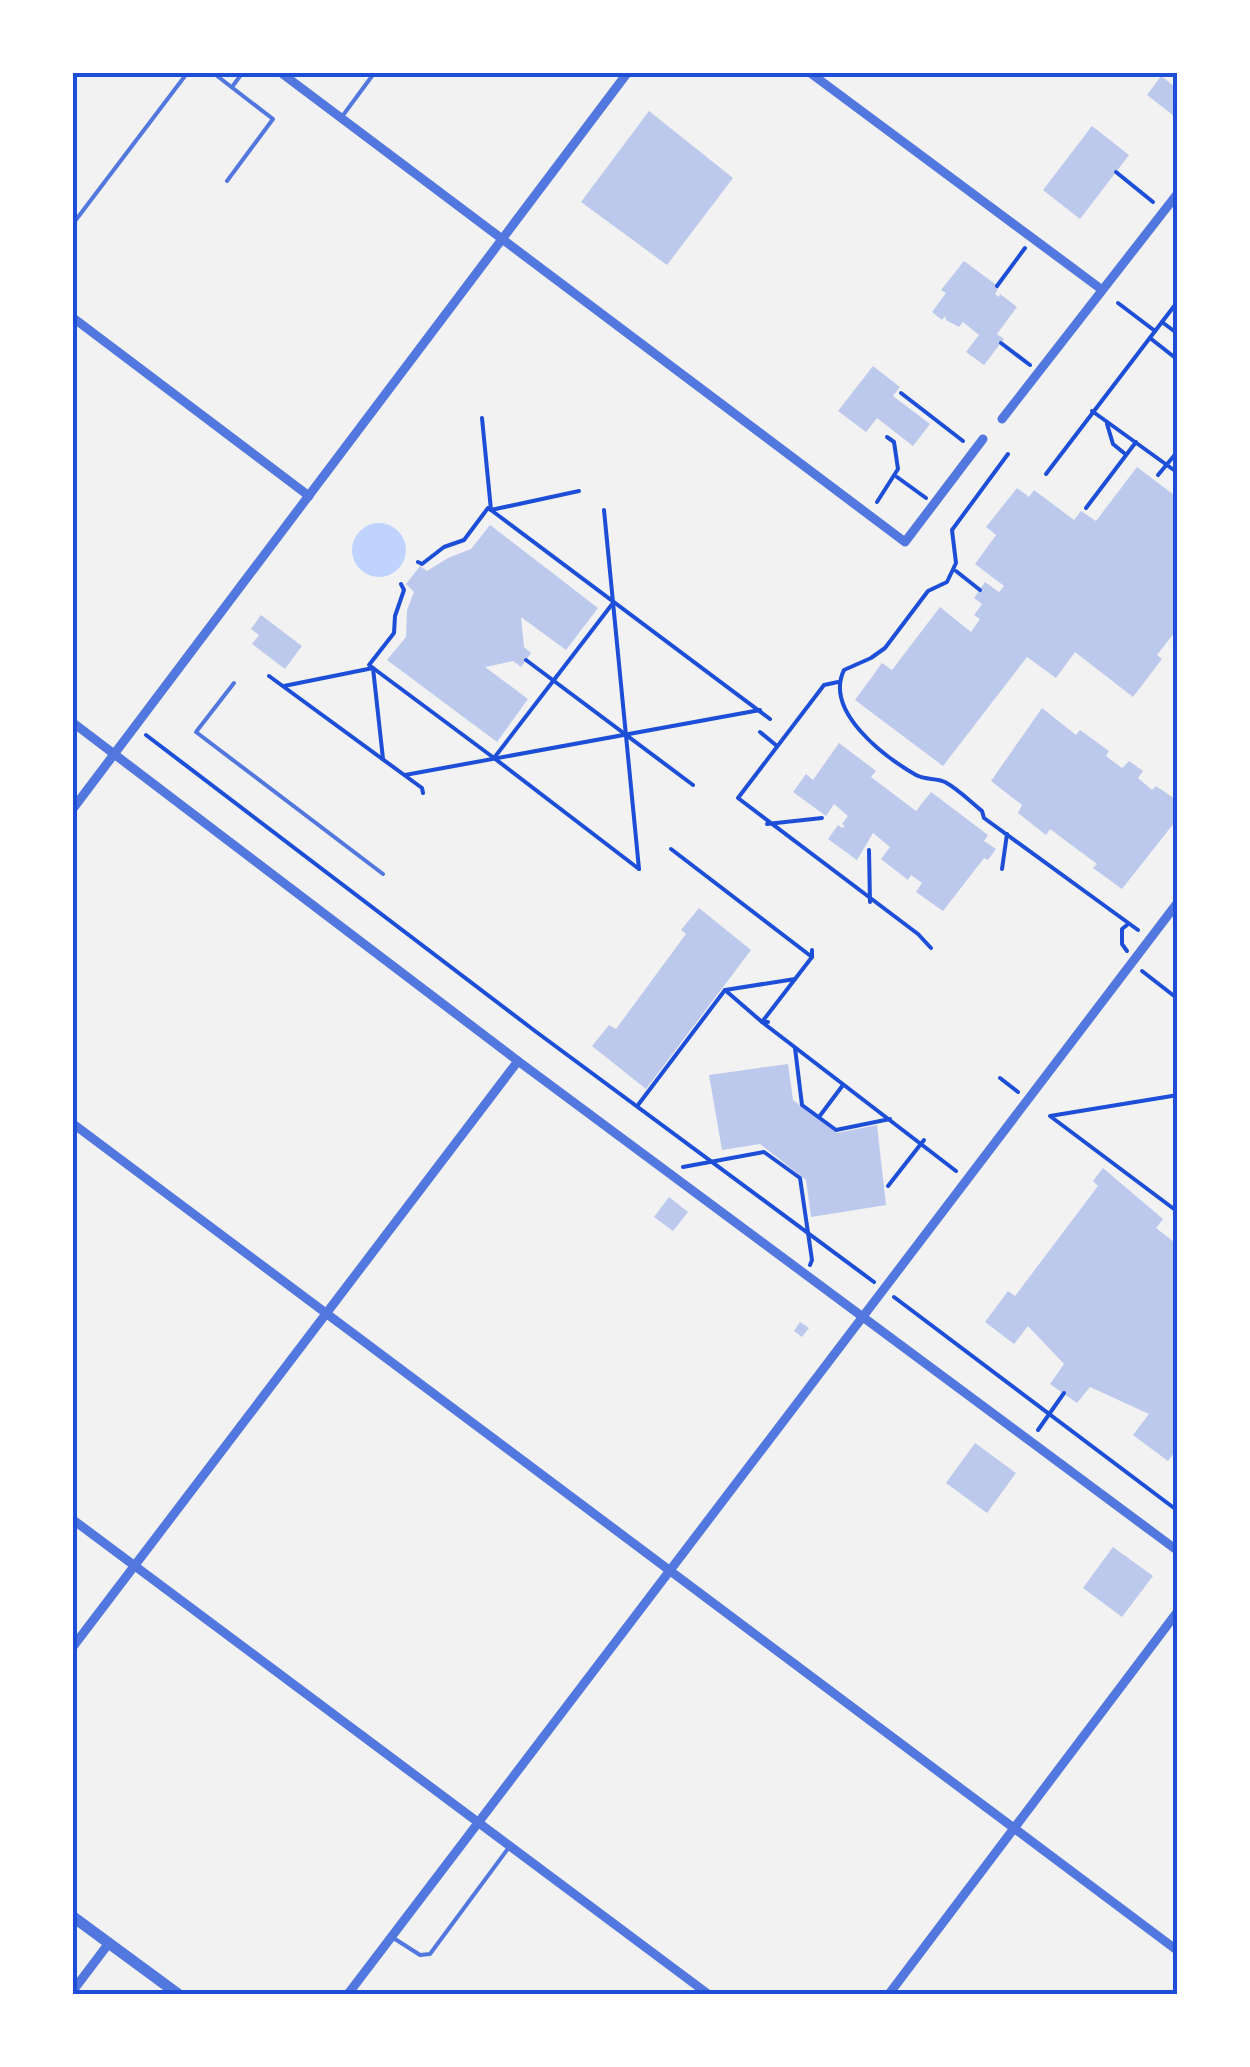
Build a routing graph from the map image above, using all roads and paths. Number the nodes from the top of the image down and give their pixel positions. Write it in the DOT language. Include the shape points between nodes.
graph roads {
  1 [pos="188,72"];
  2 [pos="212,72"];
  3 [pos="243,72"];
  4 [pos="280,72"];
  5 [pos="376,72"];
  6 [pos="628,72"];
  7 [pos="810,72"];
  8 [pos="232,88"];
  9 [pos="340,118"];
  10 [pos="1116,172"];
  11 [pos="227,181"];
  12 [pos="1178,193"];
  13 [pos="1153,202"];
  14 [pos="72,225"];
  15 [pos="501,239"];
  16 [pos="1026,248"];
  17 [pos="997,286"];
  18 [pos="1101,290"];
  19 [pos="1178,301"];
  20 [pos="1118,303"];
  21 [pos="72,317"];
  22 [pos="1162,322"];
  23 [pos="1155,330"];
  24 [pos="1178,334"];
  25 [pos="1149,338"];
  26 [pos="1001,343"];
  27 [pos="1178,360"];
  28 [pos="1030,365"];
  29 [pos="901,393"];
  30 [pos="1092,411"];
  31 [pos="482,418"];
  32 [pos="1002,419"];
  33 [pos="887,436"];
  34 [pos="983,439"];
  35 [pos="1136,442"];
  36 [pos="974,450"];
  37 [pos="1178,451"];
  38 [pos="1126,454"];
  39 [pos="1006,455"];
  40 [pos="1167,465"];
  41 [pos="1178,473"];
  42 [pos="1046,474"];
  43 [pos="1158,475"];
  44 [pos="896,476"];
  45 [pos="580,491"];
  46 [pos="309,496"];
  47 [pos="934,504"];
  48 [pos="1086,508"];
  49 [pos="491,510"];
  50 [pos="604,510"];
  51 [pos="868,514"];
  52 [pos="418,562"];
  53 [pos="954,570"];
  54 [pos="401,584"];
  55 [pos="980,590"];
  56 [pos="614,604"];
  57 [pos="526,660"];
  58 [pos="373,668"];
  59 [pos="269,676"];
  60 [pos="554,681"];
  61 [pos="838,682"];
  62 [pos="234,683"];
  63 [pos="284,686"];
  64 [pos="760,710"];
  65 [pos="770,719"];
  66 [pos="72,722"];
  67 [pos="136,726"];
  68 [pos="760,732"];
  69 [pos="626,735"];
  70 [pos="778,746"];
  71 [pos="115,754"];
  72 [pos="494,758"];
  73 [pos="383,759"];
  74 [pos="405,775"];
  75 [pos="693,784"];
  76 [pos="423,793"];
  77 [pos="72,810"];
  78 [pos="822,818"];
  79 [pos="770,824"];
  80 [pos="1006,834"];
  81 [pos="672,849"];
  82 [pos="869,850"];
  83 [pos="1002,869"];
  84 [pos="383,874"];
  85 [pos="871,901"];
  86 [pos="1178,902"];
  87 [pos="1128,924"];
  88 [pos="1122,930"];
  89 [pos="1150,939"];
  90 [pos="931,948"];
  91 [pos="796,979"];
  92 [pos="725,990"];
  93 [pos="765,1022"];
  94 [pos="795,1046"];
  95 [pos="518,1060"];
  96 [pos="844,1084"];
  97 [pos="1178,1095"];
  98 [pos="638,1106"];
  99 [pos="819,1117"];
  100 [pos="890,1119"];
  101 [pos="72,1123"];
  102 [pos="923,1141"];
  103 [pos="711,1161"];
  104 [pos="675,1177"];
  105 [pos="965,1183"];
  106 [pos="888,1186"];
  107 [pos="1178,1212"];
  108 [pos="808,1233"];
  109 [pos="805,1273"];
  110 [pos="884,1289"];
  111 [pos="326,1314"];
  112 [pos="863,1316"];
  113 [pos="1064,1394"];
  114 [pos="1049,1414"];
  115 [pos="1030,1441"];
  116 [pos="1178,1511"];
  117 [pos="72,1519"];
  118 [pos="1178,1550"];
  119 [pos="135,1566"];
  120 [pos="670,1570"];
  121 [pos="1178,1611"];
  122 [pos="72,1648"];
  123 [pos="477,1822"];
  124 [pos="1015,1829"];
  125 [pos="510,1846"];
  126 [pos="72,1916"];
  127 [pos="391,1936"];
  128 [pos="110,1944"];
  129 [pos="1178,1951"];
  130 [pos="73,1993"];
  131 [pos="178,1994"];
  132 [pos="348,1994"];
  133 [pos="708,1994"];
  134 [pos="889,1994"];
  1 -- 14 [label="lane"];
  2 -- 8 [label="lane"];
  3 -- 8 [label="lane"];
  4 -- 9 [label="street"];
  5 -- 9 [label="lane"];
  6 -- 15 [label="street"];
  7 -- 18 [label="street"];
  8 -- 11 [label="lane" via="274,120"];
  9 -- 15 [label="street"];
  10 -- 13 [label="path"];
  12 -- 18 [label="street"];
  15 -- 46 [label="street"];
  15 -- 51 [label="street"];
  16 -- 17 [label="path"];
  18 -- 32 [label="street"];
  19 -- 22 [label="path"];
  20 -- 23 [label="path"];
  21 -- 46 [label="street"];
  22 -- 23 [label="path"];
  22 -- 24 [label="path"];
  23 -- 25 [label="path"];
  25 -- 27 [label="path"];
  25 -- 30 [label="path"];
  26 -- 28 [label="path"];
  29 -- 36 [label="path"];
  30 -- 35 [label="path"];
  30 -- 38 [label="path"];
  30 -- 42 [label="path"];
  31 -- 49 [label="path"];
  33 -- 44 [label="path" via="894,442"];
  34 -- 36 [label="street"];
  35 -- 38 [label="path"];
  35 -- 40 [label="path"];
  36 -- 47 [label="street"];
  37 -- 40 [label="path"];
  38 -- 48 [label="path"];
  39 -- 53 [label="path" via="952,530"];
  40 -- 41 [label="path"];
  40 -- 43 [label="path"];
  44 -- 47 [label="path"];
  44 -- 51 [label="path"];
  45 -- 49 [label="path"];
  46 -- 67 [label="street"];
  47 -- 51 [label="street" via="905,542"];
  49 -- 52 [label="path" via="464,540"];
  49 -- 56 [label="path"];
  50 -- 56 [label="path"];
  53 -- 55 [label="path"];
  53 -- 61 [label="path" via="928,591 885,648 844,670"];
  54 -- 58 [label="path" via="394,632"];
  56 -- 60 [label="path"];
  56 -- 64 [label="path"];
  56 -- 69 [label="path"];
  57 -- 60 [label="path"];
  58 -- 63 [label="path"];
  58 -- 72 [label="path"];
  58 -- 73 [label="path"];
  59 -- 63 [label="path"];
  60 -- 69 [label="path"];
  60 -- 72 [label="path"];
  61 -- 70 [label="path" via="824,685"];
  61 -- 80 [label="path" via="848,716 868,739 919,778 944,781"];
  62 -- 84 [label="lane" via="196,732"];
  63 -- 73 [label="path"];
  64 -- 65 [label="path"];
  64 -- 69 [label="path"];
  66 -- 71 [label="street"];
  67 -- 71 [label="street"];
  67 -- 98 [label="path"];
  68 -- 70 [label="path"];
  69 -- 72 [label="path"];
  69 -- 72 [label="path" via="639,869"];
  69 -- 75 [label="path"];
  70 -- 79 [label="path" via="738,798"];
  71 -- 77 [label="street"];
  71 -- 95 [label="street"];
  72 -- 74 [label="path"];
  73 -- 74 [label="path"];
  74 -- 76 [label="path"];
  78 -- 79 [label="path"];
  79 -- 85 [label="path"];
  80 -- 83 [label="path"];
  80 -- 87 [label="path"];
  81 -- 91 [label="path" via="812,954"];
  82 -- 85 [label="path"];
  85 -- 90 [label="path"];
  86 -- 89 [label="street"];
  87 -- 88 [label="path"];
  87 -- 89 [label="path"];
  89 -- 105 [label="street"];
  91 -- 92 [label="path"];
  91 -- 93 [label="path"];
  92 -- 93 [label="path"];
  92 -- 98 [label="path"];
  93 -- 94 [label="path"];
  94 -- 96 [label="path"];
  94 -- 99 [label="path" via="802,1105"];
  95 -- 104 [label="street"];
  95 -- 111 [label="street"];
  96 -- 99 [label="path"];
  96 -- 100 [label="path"];
  97 -- 107 [label="path" via="1050,1116"];
  98 -- 103 [label="path"];
  99 -- 100 [label="path" via="836,1130"];
  100 -- 102 [label="path"];
  101 -- 111 [label="street"];
  102 -- 105 [label="path"];
  102 -- 106 [label="path"];
  103 -- 104 [label="path" via="683,1166"];
  103 -- 108 [label="path"];
  103 -- 108 [label="path" via="764,1152 800,1178"];
  104 -- 109 [label="street"];
  105 -- 110 [label="street"];
  108 -- 109 [label="path" via="812,1260"];
  108 -- 110 [label="path"];
  109 -- 112 [label="street"];
  110 -- 112 [label="street"];
  110 -- 114 [label="path"];
  111 -- 119 [label="street"];
  111 -- 120 [label="street"];
  112 -- 115 [label="street"];
  112 -- 120 [label="street"];
  113 -- 114 [label="path"];
  114 -- 115 [label="path"];
  114 -- 116 [label="path"];
  115 -- 118 [label="street"];
  117 -- 119 [label="street"];
  119 -- 122 [label="street"];
  119 -- 123 [label="street"];
  120 -- 123 [label="street"];
  120 -- 124 [label="street"];
  121 -- 124 [label="street"];
  123 -- 125 [label="street"];
  123 -- 127 [label="street"];
  124 -- 129 [label="street"];
  124 -- 134 [label="street"];
  125 -- 127 [label="lane" via="430,1954 420,1955"];
  125 -- 133 [label="street"];
  126 -- 128 [label="street"];
  127 -- 132 [label="street"];
  128 -- 130 [label="street"];
  128 -- 131 [label="street"];
}
